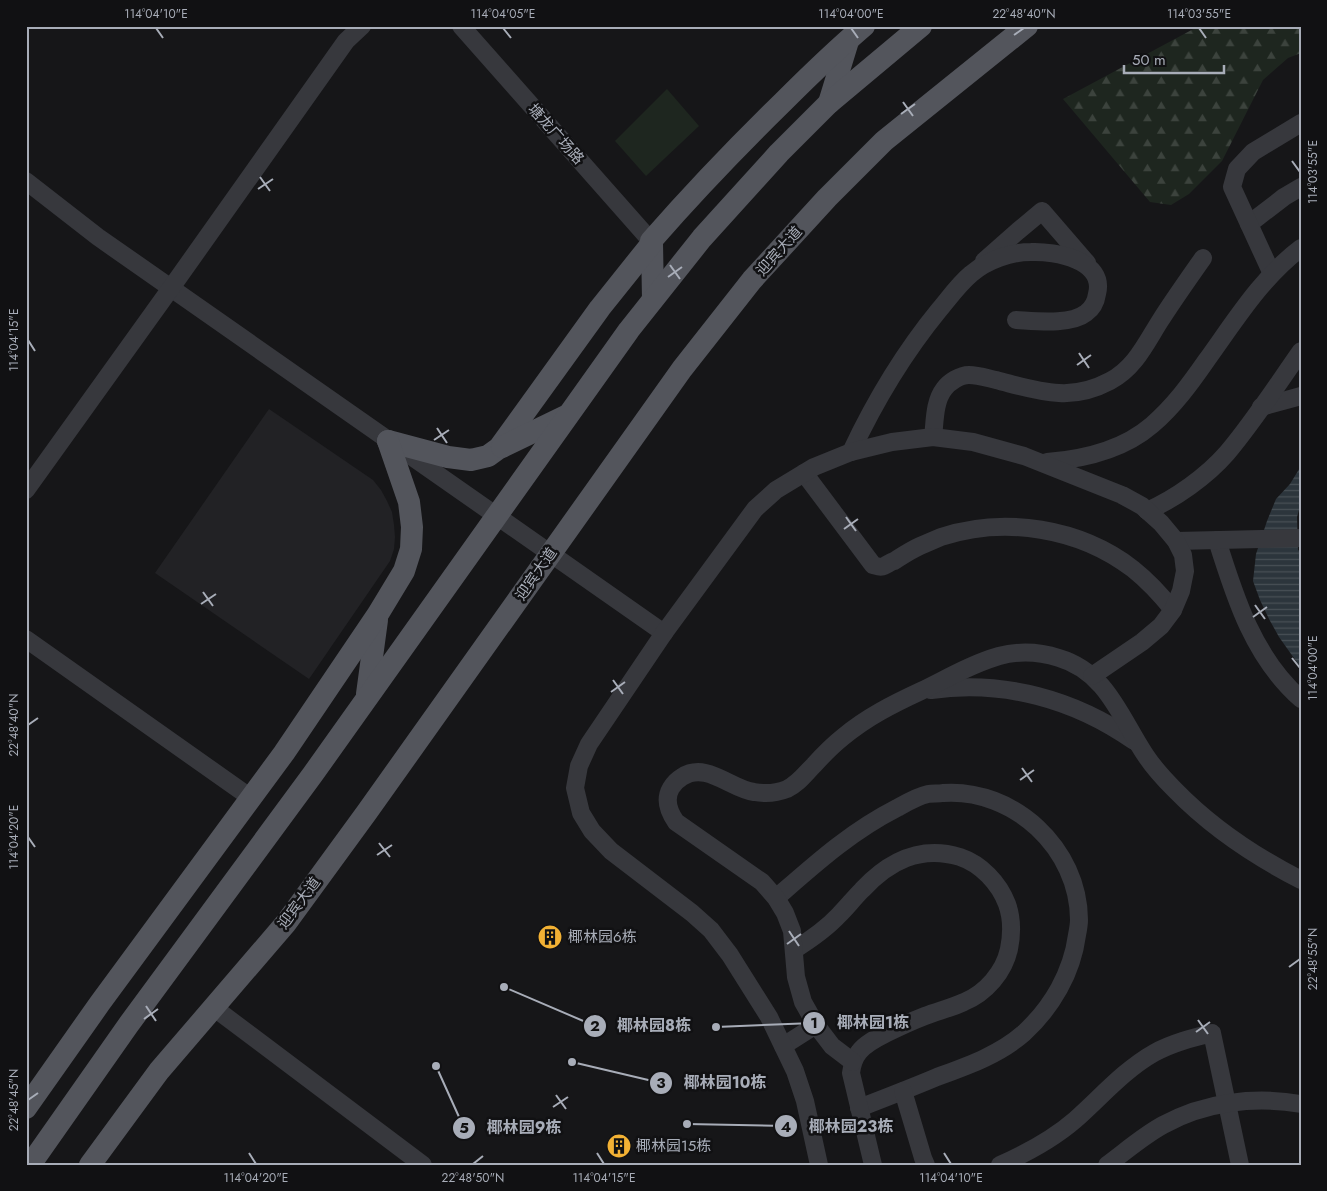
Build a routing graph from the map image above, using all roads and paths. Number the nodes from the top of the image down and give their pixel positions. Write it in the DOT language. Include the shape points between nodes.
graph roads {
  1 [pos="362,26"];
  2 [pos="461,26"];
  3 [pos="921,26"];
  4 [pos="1027,26"];
  5 [pos="856,33"];
  6 [pos="829,103"];
  7 [pos="1301,123"];
  8 [pos="26,181"];
  9 [pos="1301,186"];
  10 [pos="1249,224"];
  11 [pos="651,242"];
  12 [pos="1301,248"];
  13 [pos="1203,258"];
  14 [pos="1090,267"];
  15 [pos="972,273"];
  16 [pos="1272,274"];
  17 [pos="171,288"];
  18 [pos="653,299"];
  19 [pos="1016,320"];
  20 [pos="1301,351"];
  21 [pos="1301,396"];
  22 [pos="1261,406"];
  23 [pos="569,414"];
  24 [pos="933,437"];
  25 [pos="388,441"];
  26 [pos="499,448"];
  27 [pos="851,452"];
  28 [pos="1042,463"];
  29 [pos="804,473"];
  30 [pos="26,490"];
  31 [pos="1147,511"];
  32 [pos="497,516"];
  33 [pos="1301,538"];
  34 [pos="1217,540"];
  35 [pos="1176,541"];
  36 [pos="551,553"];
  37 [pos="1174,610"];
  38 [pos="378,614"];
  39 [pos="664,633"];
  40 [pos="26,639"];
  41 [pos="1092,676"];
  42 [pos="921,691"];
  43 [pos="367,698"];
  44 [pos="1301,700"];
  45 [pos="1139,744"];
  46 [pos="251,798"];
  47 [pos="1301,880"];
  48 [pos="776,898"];
  49 [pos="794,950"];
  50 [pos="213,1007"];
  51 [pos="816,1025"];
  52 [pos="783,1046"];
  53 [pos="853,1062"];
  54 [pos="903,1090"];
  55 [pos="1227,1103"];
  56 [pos="1301,1104"];
  57 [pos="26,1108"];
  58 [pos="859,1108"];
  59 [pos="30,1165"];
  60 [pos="90,1165"];
  61 [pos="423,1165"];
  62 [pos="819,1165"];
  63 [pos="873,1165"];
  64 [pos="926,1165"];
  65 [pos="1000,1165"];
  66 [pos="1107,1165"];
  67 [pos="1240,1165"];
  1 -- 17 [label="street" via="346,41"];
  2 -- 11 [label="street, 塘龙广场路"];
  3 -- 6 [label="main road"];
  4 -- 36 [label="main road, 迎宾大道" via="884,141 752,280 682,369"];
  5 -- 6 [label="main road"];
  5 -- 11 [label="main road" via="753,131"];
  6 -- 18 [label="main road" via="702,238"];
  7 -- 10 [label="street" via="1253,152 1237,169 1232,187"];
  8 -- 17 [label="street"];
  9 -- 10 [label="street"];
  10 -- 16 [label="street"];
  11 -- 18 [label="main road"];
  11 -- 26 [label="main road"];
  12 -- 16 [label="street"];
  13 -- 24 [label="street" via="1139,356 1112,380 1096,388 1060,394 983,377 969,375 955,379 944,389 938,402"];
  14 -- 15 [label="street" via="1071,258 1030,252 1003,257"];
  14 -- 15 [label="street" via="1042,212"];
  14 -- 19 [label="street" via="1097,278 1098,290 1096,302 1088,312 1078,319 1065,321"];
  15 -- 27 [label="street" via="930,320 903,357"];
  16 -- 28 [label="street" via="1173,406 1151,426 1126,442 1099,453"];
  17 -- 25 [label="street"];
  17 -- 30 [label="street"];
  18 -- 23 [label="main road"];
  20 -- 22 [label="street"];
  21 -- 22 [label="street"];
  22 -- 31 [label="street" via="1226,454 1195,482"];
  23 -- 26 [label="main road"];
  23 -- 32 [label="main road"];
  24 -- 27 [label="street"];
  24 -- 28 [label="street" via="973,442"];
  25 -- 26 [label="main road" via="471,460 488,456"];
  25 -- 32 [label="street"];
  25 -- 38 [label="main road" via="409,502 411,549 404,571"];
  27 -- 29 [label="street"];
  28 -- 31 [label="street" via="1122,494"];
  29 -- 37 [label="street" via="873,565 885,566 915,548 970,530 1027,528 1083,541 1109,554 1133,569"];
  29 -- 39 [label="street" via="776,490 755,509"];
  31 -- 35 [label="street"];
  32 -- 36 [label="street"];
  32 -- 43 [label="main road"];
  33 -- 34 [label="street"];
  34 -- 35 [label="street"];
  34 -- 44 [label="street" via="1251,633 1271,665"];
  35 -- 37 [label="street" via="1185,571 1182,591"];
  36 -- 39 [label="street"];
  36 -- 50 [label="main road, 迎宾大道" via="286,923"];
  37 -- 41 [label="street" via="1142,642"];
  38 -- 43 [label="main road"];
  38 -- 46 [label="main road"];
  39 -- 52 [label="street" via="590,744 579,766 576,788 580,814 611,852 712,930 769,1016"];
  40 -- 46 [label="street"];
  41 -- 42 [label="street" via="1062,658 1020,652 972,666"];
  41 -- 45 [label="street" via="1111,696"];
  42 -- 45 [label="street" via="998,688 1048,698 1118,729"];
  42 -- 48 [label="street" via="862,722 801,780 786,789 770,793 753,792 698,771 687,773 670,789 667,801 676,822 762,882"];
  43 -- 59 [label="main road"];
  45 -- 47 [label="street" via="1174,790 1204,818 1270,865"];
  46 -- 57 [label="main road"];
  48 -- 49 [label="street" via="792,931"];
  48 -- 54 [label="street" via="864,826 927,794 955,792 983,797 1009,807 1033,822 1052,842 1067,866 1076,893 1079,921 1076,946 1056,994 1041,1015 1002,1049"];
  49 -- 51 [label="street" via="796,977"];
  49 -- 53 [label="street" via="838,917 873,878 900,860 916,854 932,852 964,859 991,878 1008,905 1011,938 1008,954 992,982 966,1002 924,1016 865,1045"];
  50 -- 60 [label="main road, 迎宾大道" via="159,1071"];
  50 -- 61 [label="street"];
  51 -- 52 [label="street"];
  51 -- 53 [label="street" via="832,1046"];
  52 -- 62 [label="street" via="805,1100"];
  53 -- 58 [label="street" via="851,1073"];
  54 -- 58 [label="street"];
  54 -- 64 [label="street"];
  55 -- 56 [label="street" via="1265,1100"];
  55 -- 65 [label="street" via="1212,1033 1188,1039 1154,1053 1124,1074 1050,1139"];
  55 -- 66 [label="street" via="1196,1110 1164,1124"];
  55 -- 67 [label="street"];
  58 -- 63 [label="street"];
}
